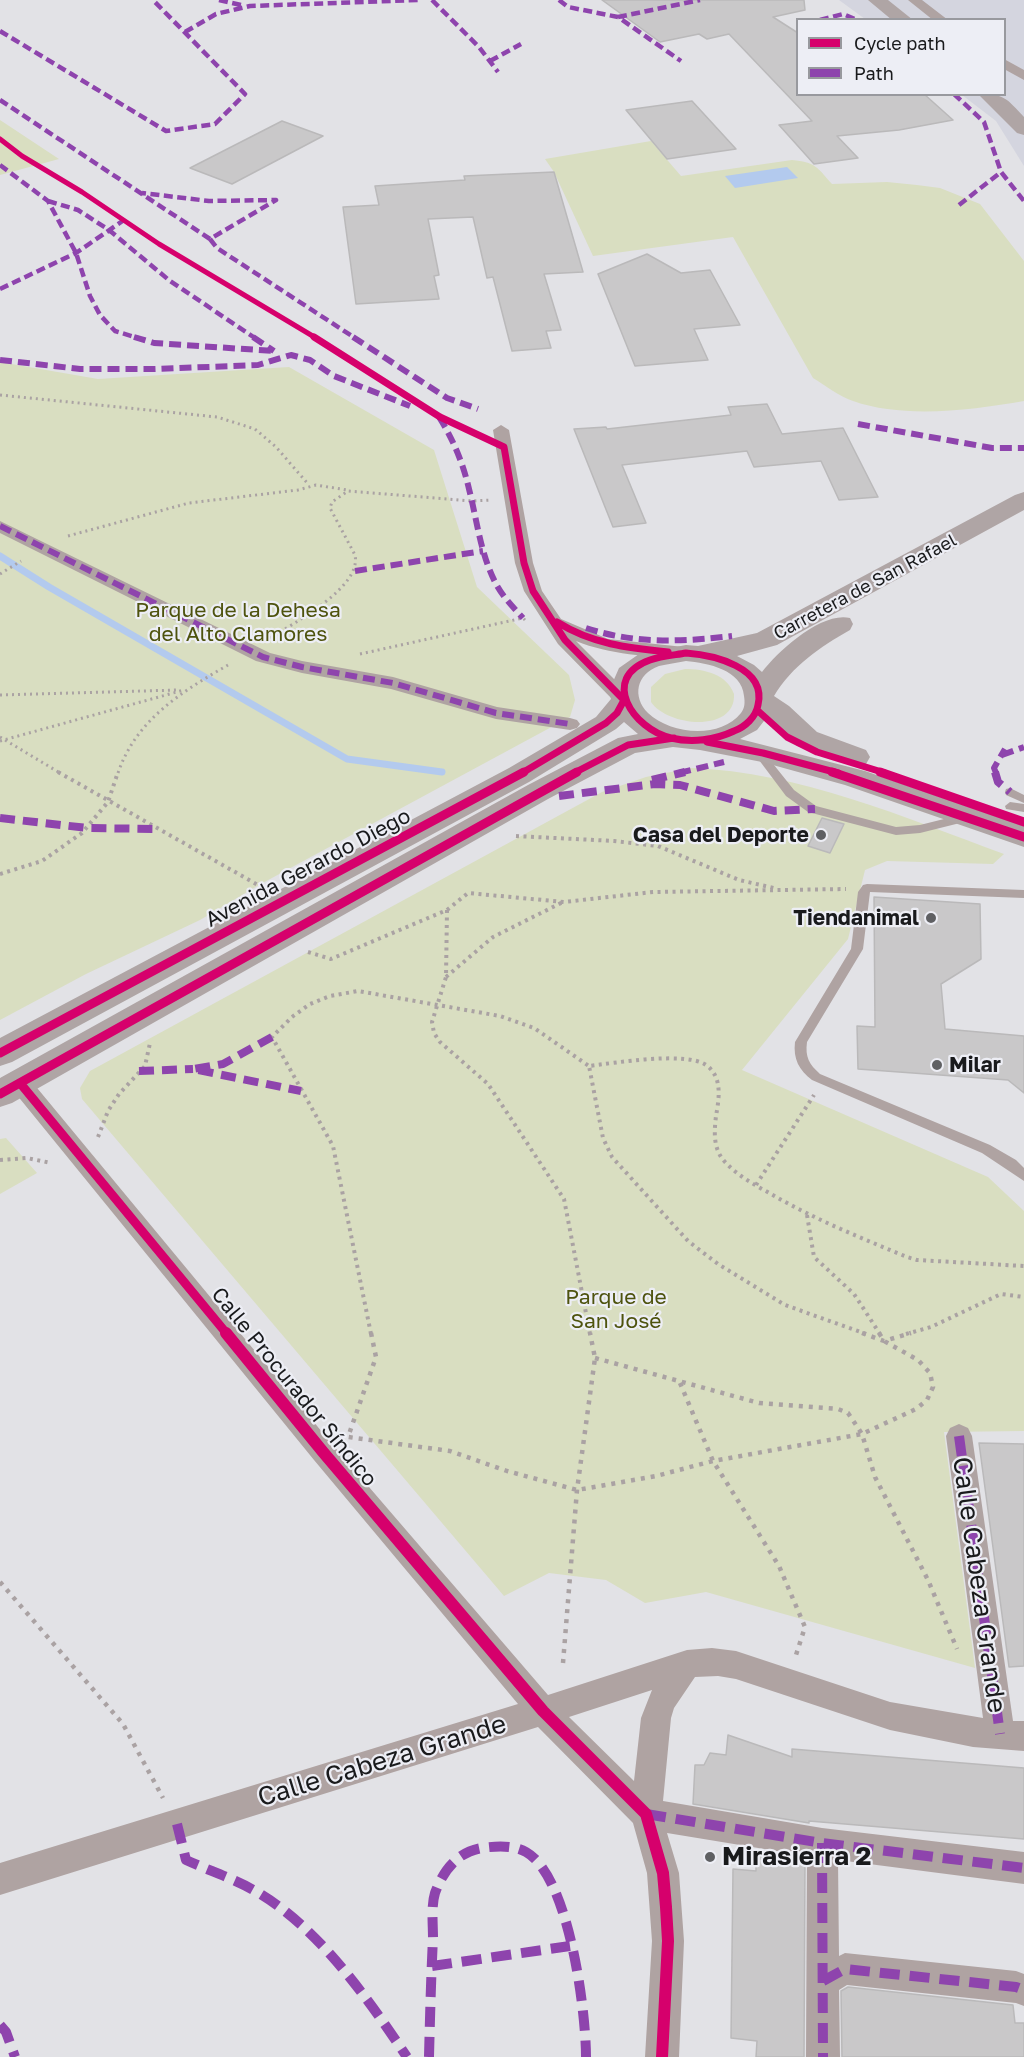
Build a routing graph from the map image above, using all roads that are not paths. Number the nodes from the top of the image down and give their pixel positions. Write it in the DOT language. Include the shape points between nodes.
graph roads {
  1 [pos="859,0"];
  2 [pos="877,0"];
  3 [pos="914,0"];
  4 [pos="882,18"];
  5 [pos="901,18"];
  6 [pos="939,18"];
  7 [pos="1006,64"];
  8 [pos="1024,76"];
  9 [pos="1006,93"];
  10 [pos="990,96"];
  11 [pos="1024,108"];
  12 [pos="1024,129"];
  13 [pos="501,430"];
  14 [pos="1024,500"];
  15 [pos="1024,522"];
  16 [pos="0,526"];
  17 [pos="553,620"];
  18 [pos="692,654"];
  19 [pos="759,698"];
  20 [pos="623,700"];
  21 [pos="570,723"];
  22 [pos="680,738"];
  23 [pos="758,752"];
  24 [pos="1018,804"];
  25 [pos="970,817"];
  26 [pos="1024,837"];
  27 [pos="1024,894"];
  28 [pos="0,1053"];
  29 [pos="10,1089"];
  30 [pos="1024,1176"];
  31 [pos="959,1436"];
  32 [pos="687,1664"];
  33 [pos="543,1711"];
  34 [pos="1012,1735"];
  35 [pos="646,1814"];
  36 [pos="822,1843"];
  37 [pos="1024,1868"];
  38 [pos="0,1879"];
  39 [pos="823,1981"];
  40 [pos="1024,1990"];
  41 [pos="662,2057"];
  42 [pos="823,2057"];
  1 -- 4 [label="main road"];
  2 -- 5 [label="main road"];
  3 -- 6 [label="street"];
  7 -- 8 [label="street"];
  9 -- 11 [label="main road"];
  10 -- 12 [label="main road"];
  13 -- 17 [label="street" via="527,577"];
  14 -- 18 [label="main road, Carretera de San Rafael" via="774,635 744,646"];
  15 -- 19 [label="main road, Carretera de San Rafael" via="813,639 783,663"];
  16 -- 21 [label="street" via="250,651 302,667 393,683 487,711"];
  17 -- 18 [label="street" via="600,644"];
  17 -- 20 [label="street" via="566,640"];
  18 -- 19 [label="main road" via="722,660 742,670 754,683"];
  18 -- 20 [label="main road" via="662,657 641,665 627,678"];
  19 -- 22 [label="main road" via="753,717 738,729 711,738"];
  19 -- 24 [label="main road" via="819,745"];
  20 -- 22 [label="main road" via="640,724"];
  20 -- 28 [label="main road, Avenida Gerardo Diego" via="606,723 519,775"];
  22 -- 23 [label="main road"];
  22 -- 29 [label="main road, Avenida Gerardo Diego" via="628,745 538,792"];
  23 -- 25 [label="main road" via="855,778"];
  23 -- 25 [label="lane" via="790,793 812,809 896,831"];
  25 -- 26 [label="main road"];
  27 -- 30 [label="lane" via="867,888 857,949 801,1042 800,1061 823,1080 986,1149"];
  29 -- 33 [label="street, Calle Procurador Síndico" via="76,1149 323,1452"];
  31 -- 34 [label="street, Calle Cabeza Grande"];
  32 -- 33 [label="street, Calle Cabeza Grande"];
  32 -- 34 [label="street, Calle Cabeza Grande" via="720,1662 890,1716 973,1732"];
  32 -- 35 [label="street" via="661,1701 656,1718"];
  33 -- 35 [label="street, Calle Procurador Síndico"];
  33 -- 38 [label="street, Calle Cabeza Grande"];
  35 -- 36 [label="street"];
  35 -- 41 [label="street" via="663,1873 666,1907"];
  36 -- 37 [label="street"];
  36 -- 39 [label="street"];
  39 -- 40 [label="street" via="845,1969 1016,1986"];
  39 -- 42 [label="street"];
}
